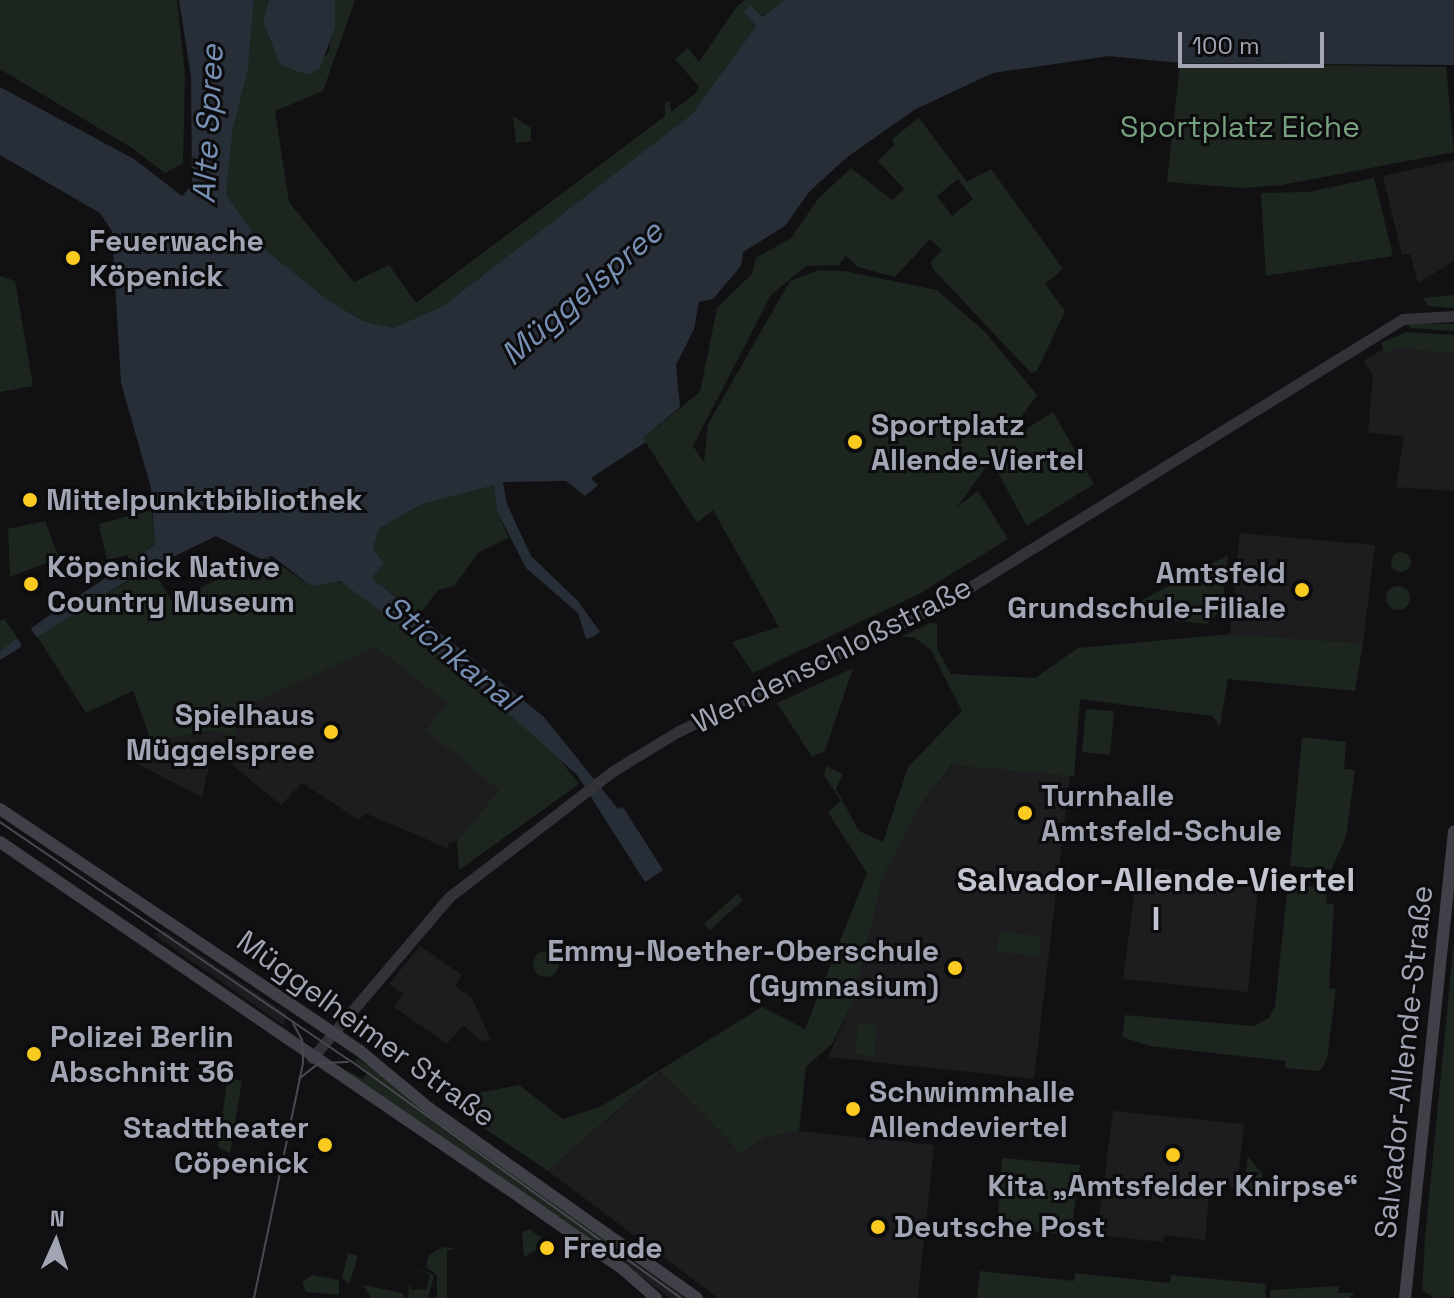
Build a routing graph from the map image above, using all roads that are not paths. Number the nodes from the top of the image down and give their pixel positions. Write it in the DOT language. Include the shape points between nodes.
graph roads {
  1 [pos="1454,316"];
  2 [pos="0,809"];
  3 [pos="1454,832"];
  4 [pos="0,842"];
  5 [pos="334,1033"];
  6 [pos="312,1058"];
  7 [pos="656,1298"];
  8 [pos="697,1298"];
  9 [pos="1405,1298"];
  1 -- 5 [label="street, Wendenschloßstraße" via="1403,319 935,608 677,732 613,771 449,897"];
  2 -- 5 [label="main road, Müggelheimer Straße"];
  3 -- 9 [label="main road, Salvador-Allende-Straße"];
  4 -- 6 [label="main road, Müggelheimer Straße"];
  5 -- 6 [label="street, Wendenschloßstraße"];
  5 -- 8 [label="main road, Müggelheimer Straße" via="430,1109"];
  6 -- 7 [label="main road, Müggelheimer Straße" via="532,1205"];
}
